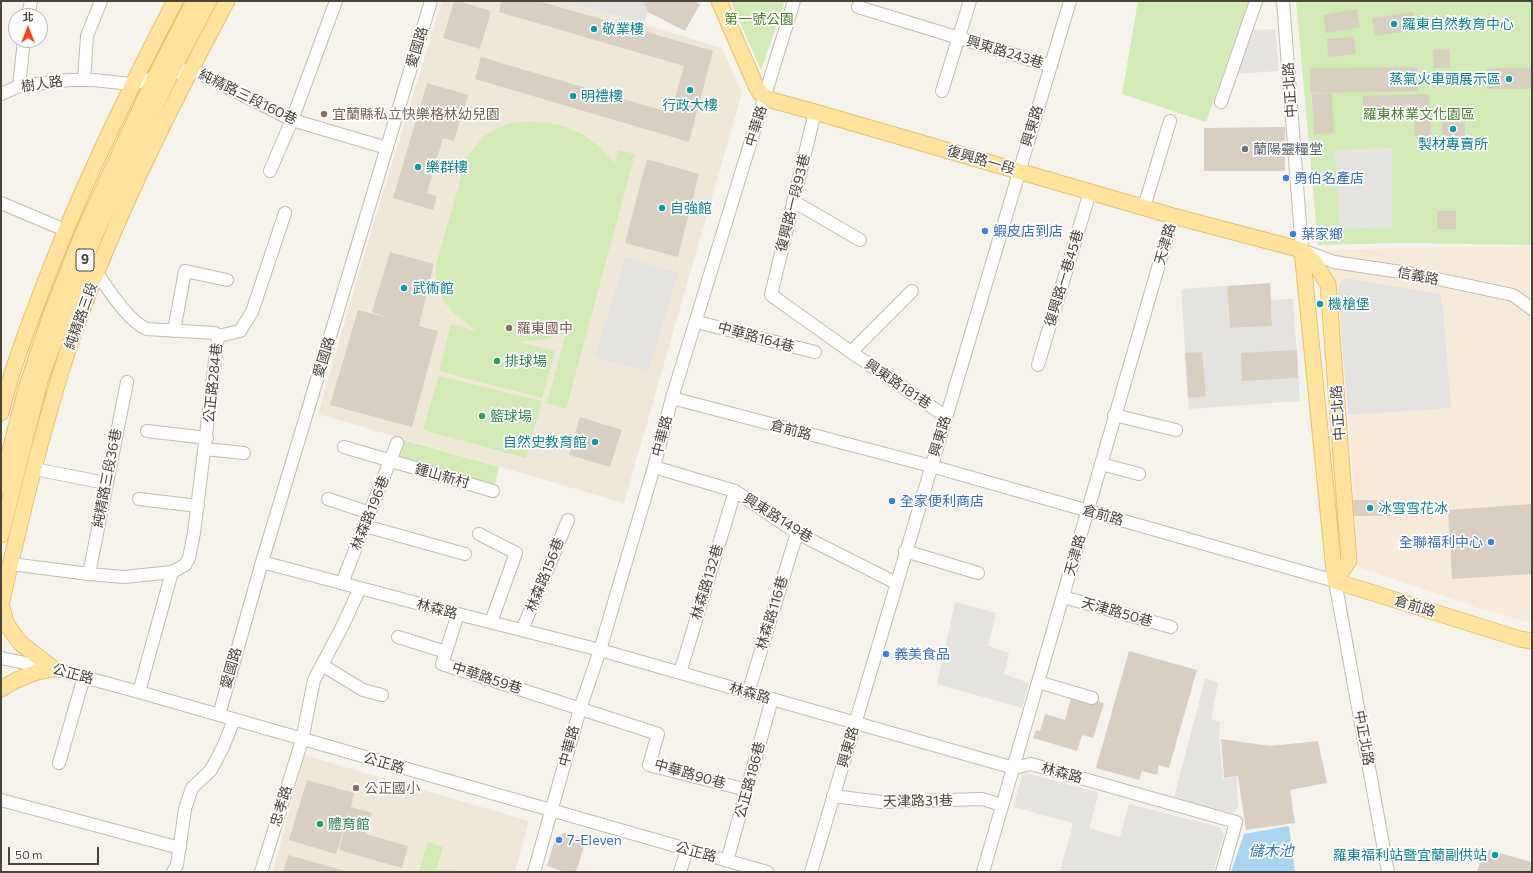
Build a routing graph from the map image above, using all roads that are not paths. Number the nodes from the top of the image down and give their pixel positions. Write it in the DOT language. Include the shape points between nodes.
graph roads {
  1 [pos="100,1"];
  2 [pos="175,1"];
  3 [pos="194,1"];
  4 [pos="209,1"];
  5 [pos="227,1"];
  6 [pos="336,1"];
  7 [pos="431,1"];
  8 [pos="719,1"];
  9 [pos="794,1"];
  10 [pos="970,1"];
  11 [pos="1070,1"];
  12 [pos="1256,1"];
  13 [pos="1283,1"];
  14 [pos="858,7"];
  15 [pos="959,38"];
  16 [pos="23,48"];
  17 [pos="1050,66"];
  18 [pos="191,69"];
  19 [pos="170,75"];
  20 [pos="154,79"];
  21 [pos="84,80"];
  22 [pos="132,84"];
  23 [pos="19,86"];
  24 [pos="942,91"];
  25 [pos="1,94"];
  26 [pos="765,97"];
  27 [pos="1221,102"];
  28 [pos="815,112"];
  29 [pos="292,120"];
  30 [pos="1170,121"];
  31 [pos="387,148"];
  32 [pos="270,171"];
  33 [pos="1018,171"];
  34 [pos="1090,192"];
  35 [pos="793,201"];
  36 [pos="1,204"];
  37 [pos="1144,207"];
  38 [pos="285,213"];
  39 [pos="1173,216"];
  40 [pos="65,230"];
  41 [pos="860,240"];
  42 [pos="1302,250"];
  43 [pos="97,273"];
  44 [pos="227,280"];
  45 [pos="912,291"];
  46 [pos="771,294"];
  47 [pos="1532,309"];
  48 [pos="697,322"];
  49 [pos="174,331"];
  50 [pos="218,336"];
  51 [pos="815,352"];
  52 [pos="851,352"];
  53 [pos="1038,365"];
  54 [pos="127,382"];
  55 [pos="672,398"];
  56 [pos="1,413"];
  57 [pos="1114,415"];
  58 [pos="946,416"];
  59 [pos="1176,430"];
  60 [pos="147,431"];
  61 [pos="206,443"];
  62 [pos="397,443"];
  63 [pos="344,447"];
  64 [pos="244,454"];
  65 [pos="390,461"];
  66 [pos="1101,464"];
  67 [pos="931,466"];
  68 [pos="654,467"];
  69 [pos="34,469"];
  70 [pos="1139,474"];
  71 [pos="106,483"];
  72 [pos="1,486"];
  73 [pos="493,491"];
  74 [pos="735,491"];
  75 [pos="139,499"];
  76 [pos="328,499"];
  77 [pos="198,506"];
  78 [pos="1088,511"];
  79 [pos="370,513"];
  80 [pos="568,520"];
  81 [pos="365,526"];
  82 [pos="797,532"];
  83 [pos="479,534"];
  84 [pos="1,535"];
  85 [pos="906,551"];
  86 [pos="465,554"];
  87 [pos="262,562"];
  88 [pos="11,564"];
  89 [pos="172,572"];
  90 [pos="978,573"];
  91 [pos="88,574"];
  92 [pos="1335,581"];
  93 [pos="342,583"];
  94 [pos="896,583"];
  95 [pos="360,588"];
  96 [pos="1063,597"];
  97 [pos="1,604"];
  98 [pos="458,614"];
  99 [pos="492,622"];
  100 [pos="1171,627"];
  101 [pos="522,630"];
  102 [pos="398,637"];
  103 [pos="1532,641"];
  104 [pos="600,650"];
  105 [pos="446,652"];
  106 [pos="1,658"];
  107 [pos="322,665"];
  108 [pos="54,669"];
  109 [pos="680,673"];
  110 [pos="84,677"];
  111 [pos="1038,682"];
  112 [pos="1,689"];
  113 [pos="139,692"];
  114 [pos="748,693"];
  115 [pos="382,695"];
  116 [pos="1092,698"];
  117 [pos="772,699"];
  118 [pos="580,709"];
  119 [pos="219,715"];
  120 [pos="234,720"];
  121 [pos="855,722"];
  122 [pos="302,740"];
  123 [pos="59,763"];
  124 [pos="1014,768"];
  125 [pos="747,790"];
  126 [pos="833,796"];
  127 [pos="1,800"];
  128 [pos="1002,805"];
  129 [pos="552,811"];
  130 [pos="180,848"];
  131 [pos="687,850"];
  132 [pos="728,861"];
  133 [pos="173,872"];
  134 [pos="261,872"];
  135 [pos="534,872"];
  136 [pos="680,872"];
  137 [pos="767,872"];
  138 [pos="811,872"];
  139 [pos="983,872"];
  140 [pos="1222,872"];
  141 [pos="1388,872"];
  1 -- 21 [label="street, 樹人路" via="87,36"];
  2 -- 22 [label="main road"];
  3 -- 20 [label="main road, 純精路三段 / 9"];
  4 -- 19 [label="main road, 純精路三段 / 9"];
  5 -- 18 [label="main road, 純精路三段"];
  6 -- 29 [label="street"];
  7 -- 31 [label="street, 愛國路"];
  8 -- 26 [label="main road" via="756,86"];
  9 -- 26 [label="street, 中華路"];
  10 -- 15 [label="street, 興東路243巷"];
  11 -- 17 [label="street, 興東路"];
  12 -- 27 [label="street"];
  13 -- 42 [label="street, 中正北路"];
  14 -- 15 [label="street, 興東路243巷"];
  15 -- 17 [label="street, 興東路243巷"];
  15 -- 24 [label="street, 興東路243巷"];
  16 -- 23 [label="street"];
  17 -- 33 [label="street, 興東路"];
  18 -- 19 [label="street, 純精路三段160巷"];
  18 -- 29 [label="street, 純精路三段160巷"];
  18 -- 43 [label="main road, 純精路三段" via="139,176"];
  19 -- 20 [label="street, 純精路三段160巷"];
  19 -- 84 [label="main road, 純精路三段 / 9" via="94,237 47,362 39,384"];
  20 -- 22 [label="street, 純精路三段160巷"];
  20 -- 72 [label="main road, 純精路三段 / 9" via="82,234 50,317 25,392"];
  21 -- 22 [label="street, 樹人路"];
  21 -- 23 [label="street, 樹人路"];
  22 -- 40 [label="main road"];
  23 -- 25 [label="street, 樹人路"];
  26 -- 28 [label="main road, 復興路一段"];
  26 -- 48 [label="street, 中華路"];
  28 -- 33 [label="main road, 復興路一段"];
  28 -- 35 [label="street, 復興路一段93巷"];
  29 -- 31 [label="street, 純精路三段160巷"];
  29 -- 32 [label="street"];
  30 -- 37 [label="street"];
  31 -- 87 [label="street, 愛國路"];
  33 -- 34 [label="main road, 復興路一段"];
  33 -- 58 [label="street, 興東路"];
  34 -- 37 [label="main road, 復興路一段"];
  34 -- 53 [label="street, 復興路一巷45巷"];
  35 -- 41 [label="street"];
  35 -- 46 [label="street, 復興路一段93巷"];
  36 -- 40 [label="street"];
  37 -- 39 [label="main road, 復興路一段"];
  38 -- 50 [label="street" via="252,312 240,331"];
  39 -- 42 [label="main road, 復興路一段"];
  39 -- 57 [label="street, 天津路"];
  40 -- 56 [label="main road" via="15,363"];
  42 -- 47 [label="street, 信義路" via="1334,262 1414,274 1513,295"];
  42 -- 92 [label="main road, 中正北路"];
  42 -- 92 [label="main road, 中正北路" via="1314,262 1328,284 1349,561"];
  43 -- 49 [label="street, 公正路284巷" via="116,300 140,326"];
  43 -- 69 [label="main road, 純精路三段" via="66,355"];
  44 -- 49 [label="street" via="185,272"];
  45 -- 52 [label="street, 興東路181巷"];
  46 -- 52 [label="street, 興東路181巷"];
  48 -- 51 [label="street, 中華路164巷"];
  48 -- 55 [label="street, 中華路"];
  49 -- 50 [label="street, 公正路284巷" via="215,333"];
  50 -- 61 [label="street, 公正路284巷"];
  52 -- 58 [label="street, 興東路181巷"];
  54 -- 71 [label="street, 純精路三段36巷"];
  55 -- 67 [label="street, 倉前路"];
  55 -- 68 [label="street, 中華路"];
  57 -- 59 [label="street"];
  57 -- 66 [label="street, 天津路"];
  58 -- 67 [label="street, 興東路"];
  60 -- 61 [label="street"];
  61 -- 64 [label="street"];
  61 -- 77 [label="street, 公正路284巷"];
  62 -- 65 [label="street, 林森路196巷"];
  63 -- 65 [label="street, 鍾山新村"];
  65 -- 73 [label="street, 鍾山新村"];
  65 -- 79 [label="street, 林森路196巷"];
  66 -- 70 [label="street"];
  66 -- 78 [label="street, 天津路"];
  67 -- 78 [label="street, 倉前路"];
  67 -- 85 [label="street, 興東路"];
  68 -- 74 [label="street, 興東路149巷"];
  68 -- 104 [label="street, 中華路"];
  69 -- 71 [label="street"];
  69 -- 88 [label="main road, 純精路三段"];
  71 -- 91 [label="street, 純精路三段36巷"];
  74 -- 82 [label="street, 興東路149巷"];
  74 -- 109 [label="street, 林森路132巷"];
  75 -- 77 [label="street"];
  76 -- 79 [label="street"];
  77 -- 89 [label="street, 公正路284巷" via="189,558 185,565"];
  78 -- 92 [label="street, 倉前路"];
  78 -- 96 [label="street, 天津路"];
  79 -- 81 [label="street, 林森路196巷"];
  80 -- 101 [label="street, 林森路156巷"];
  81 -- 86 [label="street"];
  81 -- 93 [label="street, 林森路196巷"];
  82 -- 94 [label="street, 興東路149巷"];
  82 -- 114 [label="street, 林森路116巷"];
  83 -- 99 [label="street" via="516,553"];
  85 -- 90 [label="street"];
  85 -- 94 [label="street, 興東路"];
  87 -- 93 [label="street, 林森路"];
  87 -- 119 [label="street, 愛國路"];
  88 -- 91 [label="street"];
  88 -- 97 [label="main road, 純精路三段"];
  89 -- 91 [label="street" via="124,577"];
  89 -- 113 [label="street"];
  92 -- 103 [label="main road, 倉前路"];
  92 -- 141 [label="street, 中正北路"];
  93 -- 95 [label="street, 林森路"];
  94 -- 121 [label="street, 興東路"];
  95 -- 98 [label="street, 林森路"];
  95 -- 107 [label="street, 忠孝路"];
  96 -- 100 [label="street, 天津路50巷"];
  96 -- 111 [label="street, 天津路"];
  97 -- 108 [label="main road" via="6,623 20,643"];
  98 -- 99 [label="street, 林森路"];
  98 -- 105 [label="street, 中華路59巷"];
  99 -- 101 [label="street, 林森路"];
  101 -- 104 [label="street, 林森路"];
  102 -- 105 [label="street"];
  104 -- 109 [label="street, 林森路"];
  104 -- 118 [label="street, 中華路"];
  105 -- 118 [label="street, 中華路59巷" via="442,664"];
  106 -- 108 [label="street, 公正路"];
  107 -- 115 [label="street" via="363,690"];
  107 -- 122 [label="street, 忠孝路" via="314,680"];
  108 -- 110 [label="street, 公正路"];
  108 -- 112 [label="main road" via="27,674"];
  109 -- 114 [label="street, 林森路"];
  110 -- 113 [label="street, 公正路"];
  110 -- 123 [label="street"];
  111 -- 116 [label="street"];
  111 -- 124 [label="street, 天津路"];
  113 -- 119 [label="street, 公正路"];
  114 -- 117 [label="street, 林森路"];
  117 -- 121 [label="street, 林森路"];
  117 -- 125 [label="street, 公正路186巷"];
  118 -- 125 [label="street, 中華路90巷" via="658,734 649,765"];
  118 -- 129 [label="street, 中華路"];
  119 -- 120 [label="street, 公正路"];
  120 -- 122 [label="street, 公正路"];
  120 -- 130 [label="street" via="211,770 192,788 185,809"];
  121 -- 124 [label="street, 林森路"];
  121 -- 126 [label="street, 興東路"];
  122 -- 129 [label="street, 公正路"];
  122 -- 134 [label="street, 忠孝路"];
  124 -- 128 [label="street, 天津路"];
  124 -- 140 [label="street, 林森路" via="1031,764 1236,822"];
  125 -- 132 [label="street, 公正路186巷"];
  126 -- 128 [label="street, 天津路31巷" via="881,802 982,799"];
  126 -- 138 [label="street, 興東路"];
  127 -- 130 [label="street"];
  128 -- 139 [label="street, 天津路"];
  129 -- 131 [label="street, 公正路"];
  129 -- 135 [label="street, 中華路"];
  130 -- 133 [label="street"];
  131 -- 132 [label="street, 公正路"];
  131 -- 136 [label="street"];
  132 -- 137 [label="street, 公正路"];
}
